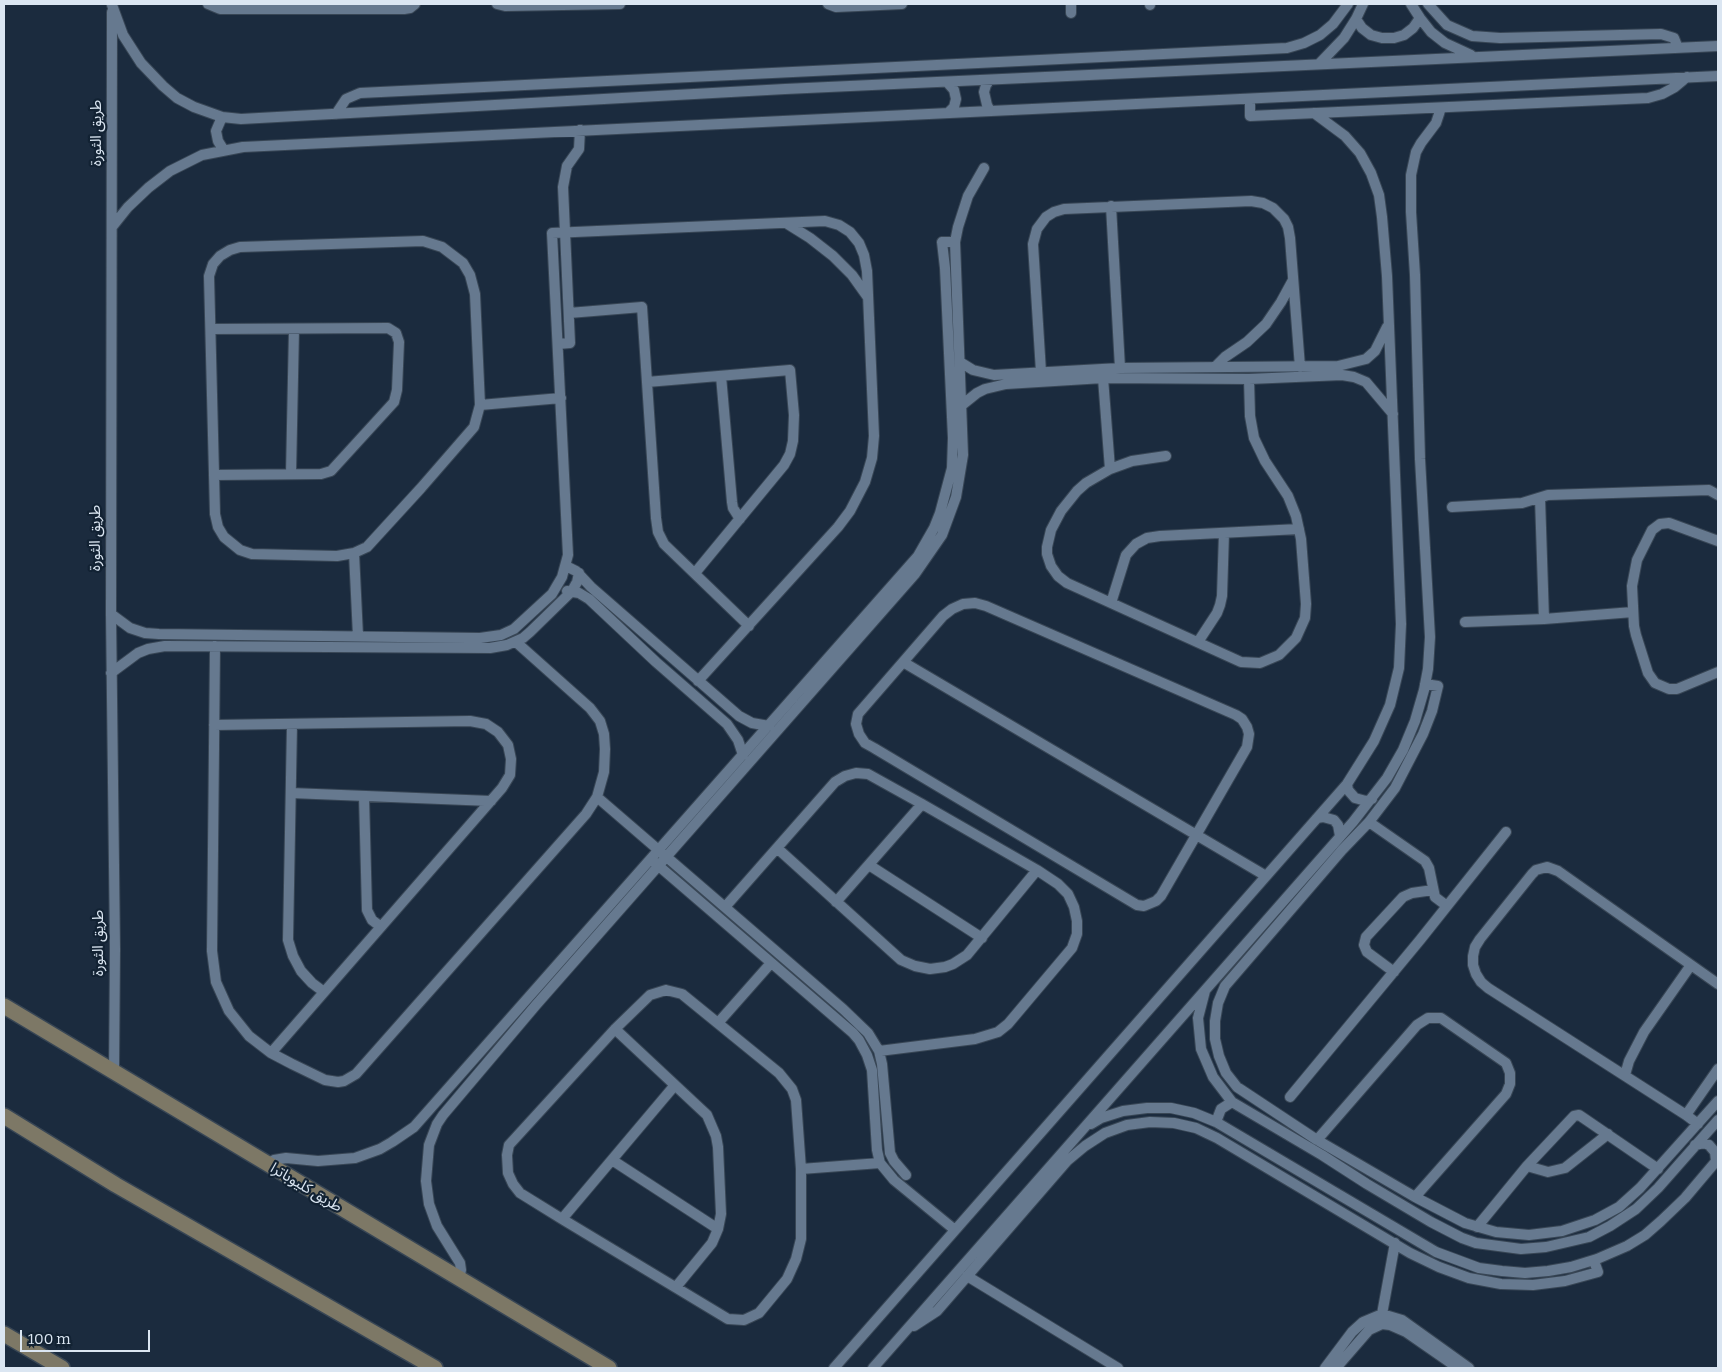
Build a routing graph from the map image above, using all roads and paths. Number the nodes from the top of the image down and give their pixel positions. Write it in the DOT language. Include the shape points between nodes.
graph roads {
  1 [pos="112,4"];
  2 [pos="208,4"];
  3 [pos="415,4"];
  4 [pos="497,4"];
  5 [pos="620,4"];
  6 [pos="828,4"];
  7 [pos="902,4"];
  8 [pos="1348,4"];
  9 [pos="1362,4"];
  10 [pos="1411,4"];
  11 [pos="1428,4"];
  12 [pos="1420,18"];
  13 [pos="1356,19"];
  14 [pos="1718,46"];
  15 [pos="1678,48"];
  16 [pos="1175,54"];
  17 [pos="1477,57"];
  18 [pos="1319,64"];
  19 [pos="803,71"];
  20 [pos="1176,71"];
  21 [pos="1718,76"];
  22 [pos="1687,77"];
  23 [pos="990,80"];
  24 [pos="947,82"];
  25 [pos="804,88"];
  26 [pos="1250,99"];
  27 [pos="1441,108"];
  28 [pos="990,111"];
  29 [pos="948,113"];
  30 [pos="1314,113"];
  31 [pos="336,114"];
  32 [pos="222,117"];
  33 [pos="580,130"];
  34 [pos="222,149"];
  35 [pos="984,168"];
  36 [pos="1111,206"];
  37 [pos="785,223"];
  38 [pos="112,227"];
  39 [pos="565,232"];
  40 [pos="955,242"];
  41 [pos="1293,279"];
  42 [pos="868,298"];
  43 [pos="569,313"];
  44 [pos="1389,321"];
  45 [pos="294,329"];
  46 [pos="211,330"];
  47 [pos="558,344"];
  48 [pos="960,362"];
  49 [pos="1215,367"];
  50 [pos="1300,367"];
  51 [pos="1120,368"];
  52 [pos="1041,372"];
  53 [pos="721,376"];
  54 [pos="1103,378"];
  55 [pos="1249,379"];
  56 [pos="647,382"];
  57 [pos="560,398"];
  58 [pos="480,405"];
  59 [pos="962,405"];
  60 [pos="1393,414"];
  61 [pos="1166,456"];
  62 [pos="1110,469"];
  63 [pos="291,474"];
  64 [pos="214,475"];
  65 [pos="1718,495"];
  66 [pos="1540,498"];
  67 [pos="1452,507"];
  68 [pos="740,519"];
  69 [pos="1299,529"];
  70 [pos="1224,533"];
  71 [pos="1718,541"];
  72 [pos="354,553"];
  73 [pos="566,566"];
  74 [pos="579,573"];
  75 [pos="695,573"];
  76 [pos="558,586"];
  77 [pos="572,591"];
  78 [pos="1111,603"];
  79 [pos="1633,612"];
  80 [pos="111,614"];
  81 [pos="1544,619"];
  82 [pos="1464,622"];
  83 [pos="749,626"];
  84 [pos="165,634"];
  85 [pos="358,636"];
  86 [pos="272,641"];
  87 [pos="316,641"];
  88 [pos="433,642"];
  89 [pos="516,642"];
  90 [pos="1198,642"];
  91 [pos="165,646"];
  92 [pos="215,646"];
  93 [pos="903,662"];
  94 [pos="1718,672"];
  95 [pos="111,673"];
  96 [pos="698,680"];
  97 [pos="1425,684"];
  98 [pos="292,724"];
  99 [pos="214,725"];
  100 [pos="768,726"];
  101 [pos="743,754"];
  102 [pos="1347,784"];
  103 [pos="291,793"];
  104 [pos="364,796"];
  105 [pos="597,797"];
  106 [pos="1372,799"];
  107 [pos="491,801"];
  108 [pos="922,804"];
  109 [pos="1317,818"];
  110 [pos="1369,822"];
  111 [pos="1506,832"];
  112 [pos="1196,835"];
  113 [pos="1340,836"];
  114 [pos="777,848"];
  115 [pos="662,854"];
  116 [pos="655,862"];
  117 [pos="869,865"];
  118 [pos="1037,870"];
  119 [pos="1266,876"];
  120 [pos="1433,890"];
  121 [pos="836,902"];
  122 [pos="1447,906"];
  123 [pos="725,907"];
  124 [pos="1276,908"];
  125 [pos="1285,916"];
  126 [pos="381,927"];
  127 [pos="982,938"];
  128 [pos="771,962"];
  129 [pos="1691,965"];
  130 [pos="1394,972"];
  131 [pos="1718,984"];
  132 [pos="1205,989"];
  133 [pos="324,992"];
  134 [pos="4,1006"];
  135 [pos="718,1023"];
  136 [pos="615,1029"];
  137 [pos="868,1033"];
  138 [pos="859,1040"];
  139 [pos="879,1051"];
  140 [pos="271,1052"];
  141 [pos="1718,1069"];
  142 [pos="114,1072"];
  143 [pos="1624,1075"];
  144 [pos="675,1085"];
  145 [pos="1290,1097"];
  146 [pos="1718,1101"];
  147 [pos="1232,1102"];
  148 [pos="1686,1115"];
  149 [pos="4,1116"];
  150 [pos="423,1117"];
  151 [pos="1718,1120"];
  152 [pos="1216,1122"];
  153 [pos="436,1124"];
  154 [pos="1698,1124"];
  155 [pos="1082,1130"];
  156 [pos="1608,1134"];
  157 [pos="1317,1140"];
  158 [pos="1695,1145"];
  159 [pos="1325,1151"];
  160 [pos="612,1160"];
  161 [pos="1717,1160"];
  162 [pos="880,1163"];
  163 [pos="267,1164"];
  164 [pos="1527,1166"];
  165 [pos="801,1169"];
  166 [pos="1658,1169"];
  167 [pos="906,1175"];
  168 [pos="1317,1183"];
  169 [pos="1309,1192"];
  170 [pos="1415,1197"];
  171 [pos="1019,1210"];
  172 [pos="562,1219"];
  173 [pos="1477,1226"];
  174 [pos="718,1229"];
  175 [pos="955,1230"];
  176 [pos="1395,1243"];
  177 [pos="1594,1260"];
  178 [pos="967,1276"];
  179 [pos="459,1279"];
  180 [pos="676,1288"];
  181 [pos="1388,1318"];
  182 [pos="1366,1326"];
  183 [pos="906,1330"];
  184 [pos="1352,1332"];
  185 [pos="4,1334"];
  186 [pos="1361,1340"];
  187 [pos="1456,1364"];
  188 [pos="1330,1367"];
  189 [pos="62,1368"];
  190 [pos="435,1368"];
  191 [pos="609,1368"];
  192 [pos="834,1368"];
  193 [pos="873,1368"];
  194 [pos="1118,1368"];
  195 [pos="1469,1368"];
  1 -- 32 [label="street" via="123,36 141,63 163,86 194,108"];
  1 -- 38 [label="street, طريق الثورة"];
  2 -- 3 [label="street" via="220,10 404,9"];
  4 -- 5 [label="street"];
  6 -- 7 [label="street" via="836,7"];
  8 -- 16 [label="street" via="1320,35 1287,48"];
  9 -- 13 [label="street"];
  10 -- 12 [label="street"];
  11 -- 15 [label="street" via="1447,25 1472,36 1661,34 1674,38"];
  12 -- 13 [label="street" via="1414,28 1394,38 1371,35"];
  12 -- 17 [label="street" via="1445,43"];
  13 -- 18 [label="street" via="1344,38"];
  14 -- 15 [label="street"];
  15 -- 17 [label="street"];
  16 -- 19 [label="street"];
  16 -- 20 [label="street"];
  17 -- 18 [label="street"];
  18 -- 20 [label="street"];
  19 -- 25 [label="street"];
  19 -- 31 [label="street" via="360,93 346,99"];
  20 -- 23 [label="street"];
  21 -- 22 [label="street"];
  22 -- 26 [label="street"];
  22 -- 27 [label="street" via="1662,94 1648,98"];
  23 -- 24 [label="street"];
  23 -- 28 [label="street" via="984,92"];
  24 -- 25 [label="street"];
  24 -- 29 [label="street" via="956,99"];
  25 -- 31 [label="street"];
  26 -- 28 [label="street"];
  26 -- 30 [label="street" via="1250,116"];
  27 -- 30 [label="street"];
  27 -- 97 [label="street" via="1436,123 1416,152 1411,187 1420,459 1430,621 1430,654"];
  28 -- 29 [label="street"];
  29 -- 33 [label="street"];
  30 -- 44 [label="street" via="1345,136 1372,173 1382,217"];
  31 -- 32 [label="street"];
  32 -- 34 [label="street" via="216,131"];
  33 -- 34 [label="street"];
  33 -- 39 [label="street" via="578,149 570,160 564,180"];
  34 -- 38 [label="street" via="170,171 128,207"];
  35 -- 40 [label="street" via="962,212"];
  36 -- 41 [label="street" via="1263,203 1279,213 1288,227"];
  36 -- 51 [label="street"];
  36 -- 52 [label="street" via="1054,212 1037,229 1033,244"];
  37 -- 39 [label="street"];
  37 -- 42 [label="street" via="833,256"];
  37 -- 42 [label="street" via="826,221 850,232 864,255"];
  38 -- 80 [label="street, طريق الثورة"];
  39 -- 43 [label="street"];
  39 -- 47 [label="street" via="552,234"];
  40 -- 48 [label="street"];
  40 -- 100 [label="street" via="942,242 953,438 950,475 940,513 908,569"];
  41 -- 49 [label="street" via="1266,324"];
  41 -- 50 [label="street"];
  42 -- 83 [label="street" via="874,436 872,458 860,496 838,527"];
  43 -- 47 [label="street" via="570,343"];
  43 -- 56 [label="street" via="642,307"];
  44 -- 50 [label="street" via="1375,351 1366,359 1338,366"];
  44 -- 60 [label="street"];
  45 -- 46 [label="street"];
  45 -- 63 [label="street"];
  45 -- 63 [label="street" via="388,328 396,333 399,342 396,396 390,407 332,471"];
  46 -- 58 [label="street" via="209,276 213,264 230,250 240,247 423,241 448,251 463,263 470,275 475,294"];
  46 -- 64 [label="street"];
  47 -- 57 [label="street"];
  48 -- 52 [label="street" via="986,374"];
  48 -- 59 [label="street"];
  49 -- 50 [label="street"];
  49 -- 51 [label="street"];
  51 -- 52 [label="street"];
  53 -- 56 [label="street"];
  53 -- 68 [label="street" via="732,502"];
  53 -- 68 [label="street" via="790,370 794,415 790,454"];
  54 -- 55 [label="street"];
  54 -- 59 [label="street" via="996,386 977,393"];
  54 -- 62 [label="street"];
  55 -- 60 [label="street" via="1318,375 1354,377 1372,387"];
  55 -- 69 [label="street" via="1254,438 1288,496"];
  56 -- 75 [label="street" via="658,532 664,544"];
  57 -- 58 [label="street"];
  57 -- 73 [label="street" via="568,536"];
  58 -- 72 [label="street" via="474,427 465,438 376,538"];
  59 -- 115 [label="street" via="963,455 959,484 952,511 935,546 915,574"];
  60 -- 102 [label="street" via="1401,624 1399,668 1383,723"];
  61 -- 62 [label="street" via="1132,461"];
  62 -- 78 [label="street" via="1086,483 1069,501 1051,530 1047,554 1051,566 1062,580"];
  63 -- 64 [label="street"];
  64 -- 72 [label="street" via="218,527 230,544 240,550 266,555 337,556"];
  65 -- 66 [label="street" via="1709,490 1548,495"];
  66 -- 67 [label="street" via="1522,503"];
  66 -- 81 [label="street"];
  68 -- 75 [label="street"];
  69 -- 70 [label="street"];
  69 -- 90 [label="street" via="1306,611 1300,632 1291,644 1272,659 1253,664 1241,662"];
  70 -- 78 [label="street" via="1160,536 1141,541 1123,561"];
  70 -- 90 [label="street" via="1220,605"];
  71 -- 79 [label="street" via="1669,523 1655,526 1634,574"];
  72 -- 85 [label="street"];
  73 -- 74 [label="street"];
  73 -- 76 [label="street"];
  74 -- 77 [label="street"];
  74 -- 96 [label="street"];
  75 -- 83 [label="street"];
  76 -- 77 [label="street"];
  76 -- 88 [label="street" via="520,625 508,632 488,638"];
  77 -- 89 [label="street"];
  77 -- 101 [label="street" via="589,599 727,724"];
  78 -- 90 [label="street"];
  79 -- 81 [label="street"];
  79 -- 94 [label="street" via="1636,635 1654,683 1669,689 1677,688"];
  80 -- 84 [label="street" via="138,631"];
  80 -- 95 [label="street, طريق الثورة"];
  81 -- 82 [label="street"];
  83 -- 96 [label="street"];
  84 -- 86 [label="street"];
  84 -- 91 [label="street"];
  85 -- 87 [label="street"];
  85 -- 88 [label="street"];
  86 -- 87 [label="street"];
  86 -- 92 [label="street"];
  87 -- 88 [label="street"];
  88 -- 89 [label="street" via="499,647"];
  89 -- 105 [label="street" via="590,708 600,721 605,749 604,772"];
  91 -- 92 [label="street"];
  91 -- 95 [label="street" via="138,653"];
  92 -- 99 [label="street"];
  93 -- 112 [label="street"];
  93 -- 112 [label="street" via="858,714 856,724 865,743 1137,905 1150,904 1161,896"];
  93 -- 112 [label="street" via="943,616 963,604 975,603 1236,715 1242,719 1249,734 1247,747"];
  95 -- 142 [label="street, طريق الثورة"];
  96 -- 100 [label="street" via="739,716"];
  97 -- 106 [label="street" via="1403,750"];
  97 -- 110 [label="street" via="1438,686 1423,734 1395,788"];
  98 -- 99 [label="street"];
  98 -- 103 [label="street"];
  98 -- 107 [label="street" via="470,721 486,724 508,745 511,760 510,775"];
  99 -- 140 [label="street" via="212,951 216,982 229,1011 249,1036"];
  100 -- 101 [label="street"];
  101 -- 115 [label="street"];
  102 -- 106 [label="street" via="1356,798"];
  102 -- 109 [label="street"];
  103 -- 104 [label="street"];
  103 -- 133 [label="street" via="288,940 301,971"];
  104 -- 107 [label="street"];
  104 -- 126 [label="street" via="367,910"];
  105 -- 115 [label="street"];
  105 -- 140 [label="street" via="586,814 351,1078 338,1082 324,1080"];
  106 -- 113 [label="street"];
  107 -- 126 [label="street"];
  108 -- 114 [label="street" via="868,774 845,776 835,782"];
  108 -- 117 [label="street"];
  108 -- 118 [label="street"];
  109 -- 113 [label="street" via="1334,820"];
  109 -- 119 [label="street"];
  110 -- 120 [label="street" via="1425,860"];
  110 -- 125 [label="street"];
  111 -- 122 [label="street"];
  112 -- 119 [label="street"];
  113 -- 124 [label="street"];
  114 -- 121 [label="street"];
  114 -- 123 [label="street"];
  115 -- 116 [label="street"];
  115 -- 123 [label="street"];
  116 -- 128 [label="street"];
  116 -- 150 [label="street"];
  116 -- 153 [label="street"];
  117 -- 121 [label="street"];
  117 -- 127 [label="street"];
  118 -- 127 [label="street"];
  118 -- 139 [label="street" via="1068,894 1077,920 1076,934 1072,948 1008,1024 998,1032 975,1039"];
  119 -- 175 [label="street"];
  120 -- 122 [label="street" via="1437,899"];
  120 -- 130 [label="street" via="1403,897 1366,937 1364,945 1367,952"];
  121 -- 127 [label="street" via="901,960 922,968 937,969 953,964 967,956"];
  122 -- 130 [label="street"];
  123 -- 137 [label="street"];
  124 -- 125 [label="street"];
  124 -- 132 [label="street"];
  125 -- 157 [label="street" via="1225,986 1216,1012 1215,1039 1226,1073 1237,1087"];
  126 -- 133 [label="street"];
  128 -- 135 [label="street"];
  128 -- 138 [label="street"];
  129 -- 131 [label="street"];
  129 -- 143 [label="street" via="1644,1032"];
  129 -- 143 [label="street" via="1558,871 1547,867 1532,874 1475,946 1473,965 1481,982"];
  130 -- 145 [label="street"];
  132 -- 147 [label="street" via="1198,1018 1201,1049 1213,1077"];
  132 -- 155 [label="street"];
  133 -- 140 [label="street"];
  134 -- 142 [label="main road, طريق كليوباترا"];
  135 -- 136 [label="street" via="682,994 666,990 650,995"];
  135 -- 165 [label="street" via="779,1072 792,1089 798,1111"];
  136 -- 144 [label="street"];
  136 -- 172 [label="street" via="509,1145 508,1174 513,1184 520,1193"];
  137 -- 138 [label="street"];
  137 -- 139 [label="street"];
  138 -- 162 [label="street" via="872,1070 876,1150"];
  139 -- 167 [label="street" via="890,1153"];
  141 -- 148 [label="street"];
  142 -- 163 [label="main road, طريق كليوباترا"];
  143 -- 148 [label="street"];
  144 -- 160 [label="street"];
  144 -- 174 [label="street" via="707,1115 716,1136 721,1214"];
  146 -- 154 [label="street"];
  147 -- 152 [label="street" via="1221,1109"];
  147 -- 159 [label="street"];
  148 -- 154 [label="street"];
  149 -- 190 [label="main road" via="116,1186"];
  150 -- 153 [label="street" via="426,1125"];
  150 -- 163 [label="street" via="392,1142 355,1158 318,1161 286,1158"];
  151 -- 158 [label="street"];
  152 -- 155 [label="street" via="1171,1108 1147,1108 1101,1118"];
  152 -- 168 [label="street"];
  153 -- 179 [label="street" via="427,1157 427,1193 437,1226 460,1263"];
  154 -- 166 [label="street"];
  155 -- 171 [label="street"];
  156 -- 164 [label="street" via="1565,1168 1548,1172"];
  156 -- 164 [label="street" via="1579,1115 1574,1116"];
  156 -- 166 [label="street"];
  157 -- 159 [label="street"];
  157 -- 170 [label="street" via="1417,1025 1428,1018 1441,1018 1506,1063 1510,1084 1506,1094"];
  158 -- 159 [label="street" via="1636,1209 1610,1226 1568,1243 1521,1249 1462,1238 1375,1189"];
  158 -- 161 [label="street" via="1709,1145"];
  159 -- 170 [label="street"];
  160 -- 172 [label="street"];
  160 -- 174 [label="street"];
  161 -- 177 [label="street" via="1662,1222 1628,1246"];
  162 -- 165 [label="street"];
  162 -- 175 [label="street" via="894,1180"];
  163 -- 179 [label="main road, طريق كليوباترا"];
  164 -- 173 [label="street"];
  165 -- 180 [label="street" via="801,1239 796,1259 787,1279 759,1313 744,1320 728,1319"];
  166 -- 173 [label="street" via="1619,1207 1595,1220 1562,1231 1529,1235 1496,1232"];
  168 -- 169 [label="street"];
  168 -- 177 [label="street" via="1436,1252 1479,1268 1548,1272"];
  169 -- 171 [label="street" via="1196,1128 1150,1122 1127,1125 1085,1146"];
  169 -- 176 [label="street"];
  170 -- 173 [label="street"];
  171 -- 178 [label="street"];
  171 -- 183 [label="street"];
  172 -- 180 [label="street"];
  174 -- 180 [label="street" via="712,1243"];
  175 -- 192 [label="street"];
  176 -- 177 [label="street" via="1439,1267 1469,1278 1501,1284 1565,1281 1598,1272"];
  176 -- 181 [label="street"];
  178 -- 183 [label="street" via="937,1311"];
  178 -- 194 [label="street"];
  179 -- 191 [label="main road, طريق كليوباترا"];
  181 -- 182 [label="street" via="1372,1317"];
  181 -- 187 [label="street"];
  182 -- 184 [label="street"];
  182 -- 186 [label="street"];
  183 -- 193 [label="street"];
  184 -- 186 [label="street"];
  184 -- 188 [label="street"];
  185 -- 189 [label="main road"];
  186 -- 188 [label="street"];
  187 -- 195 [label="street"];
}
